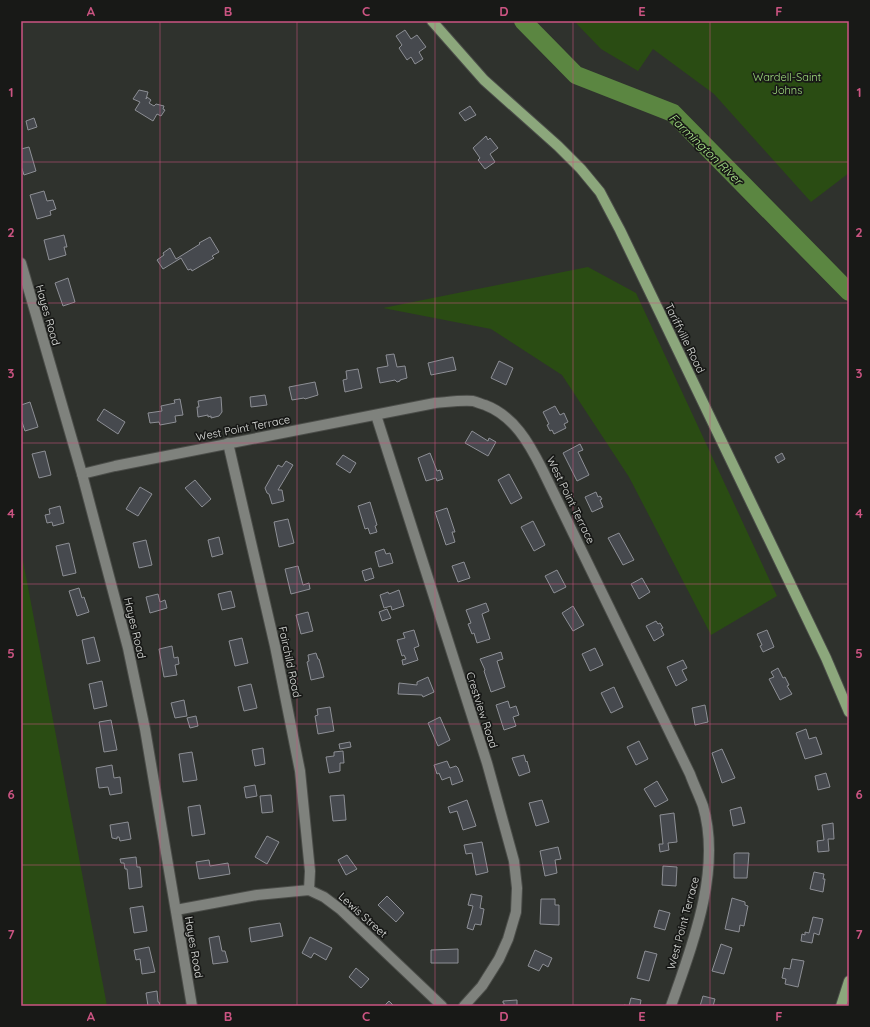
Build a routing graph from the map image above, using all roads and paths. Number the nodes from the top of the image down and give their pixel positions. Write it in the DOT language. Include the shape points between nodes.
graph roads {
  1 [pos="432,21"];
  2 [pos="21,263"];
  3 [pos="376,415"];
  4 [pos="228,443"];
  5 [pos="82,474"];
  6 [pos="849,712"];
  7 [pos="310,890"];
  8 [pos="176,910"];
  9 [pos="849,981"];
  10 [pos="192,1006"];
  11 [pos="442,1006"];
  12 [pos="464,1006"];
  13 [pos="671,1006"];
  14 [pos="841,1006"];
  1 -- 6 [label="main road, Tariffville Road" via="484,80 558,146 600,192 826,658"];
  2 -- 5 [label="street, Hayes Road"];
  3 -- 4 [label="street, West Point Terrace"];
  3 -- 12 [label="street, Crestview Road" via="487,763 514,860 516,912 508,939 482,986"];
  3 -- 13 [label="street, West Point Terrace" via="435,403 474,401 506,416 531,447 542,469 703,806 707,827 708,876 705,896"];
  4 -- 5 [label="street, West Point Terrace"];
  4 -- 7 [label="street, Fairchild Road" via="296,748"];
  5 -- 8 [label="street, Hayes Road" via="128,648"];
  7 -- 8 [label="street" via="257,895"];
  7 -- 11 [label="street, Lewis Street" via="340,908"];
  8 -- 10 [label="street, Hayes Road"];
  9 -- 14 [label="main road"];
}
